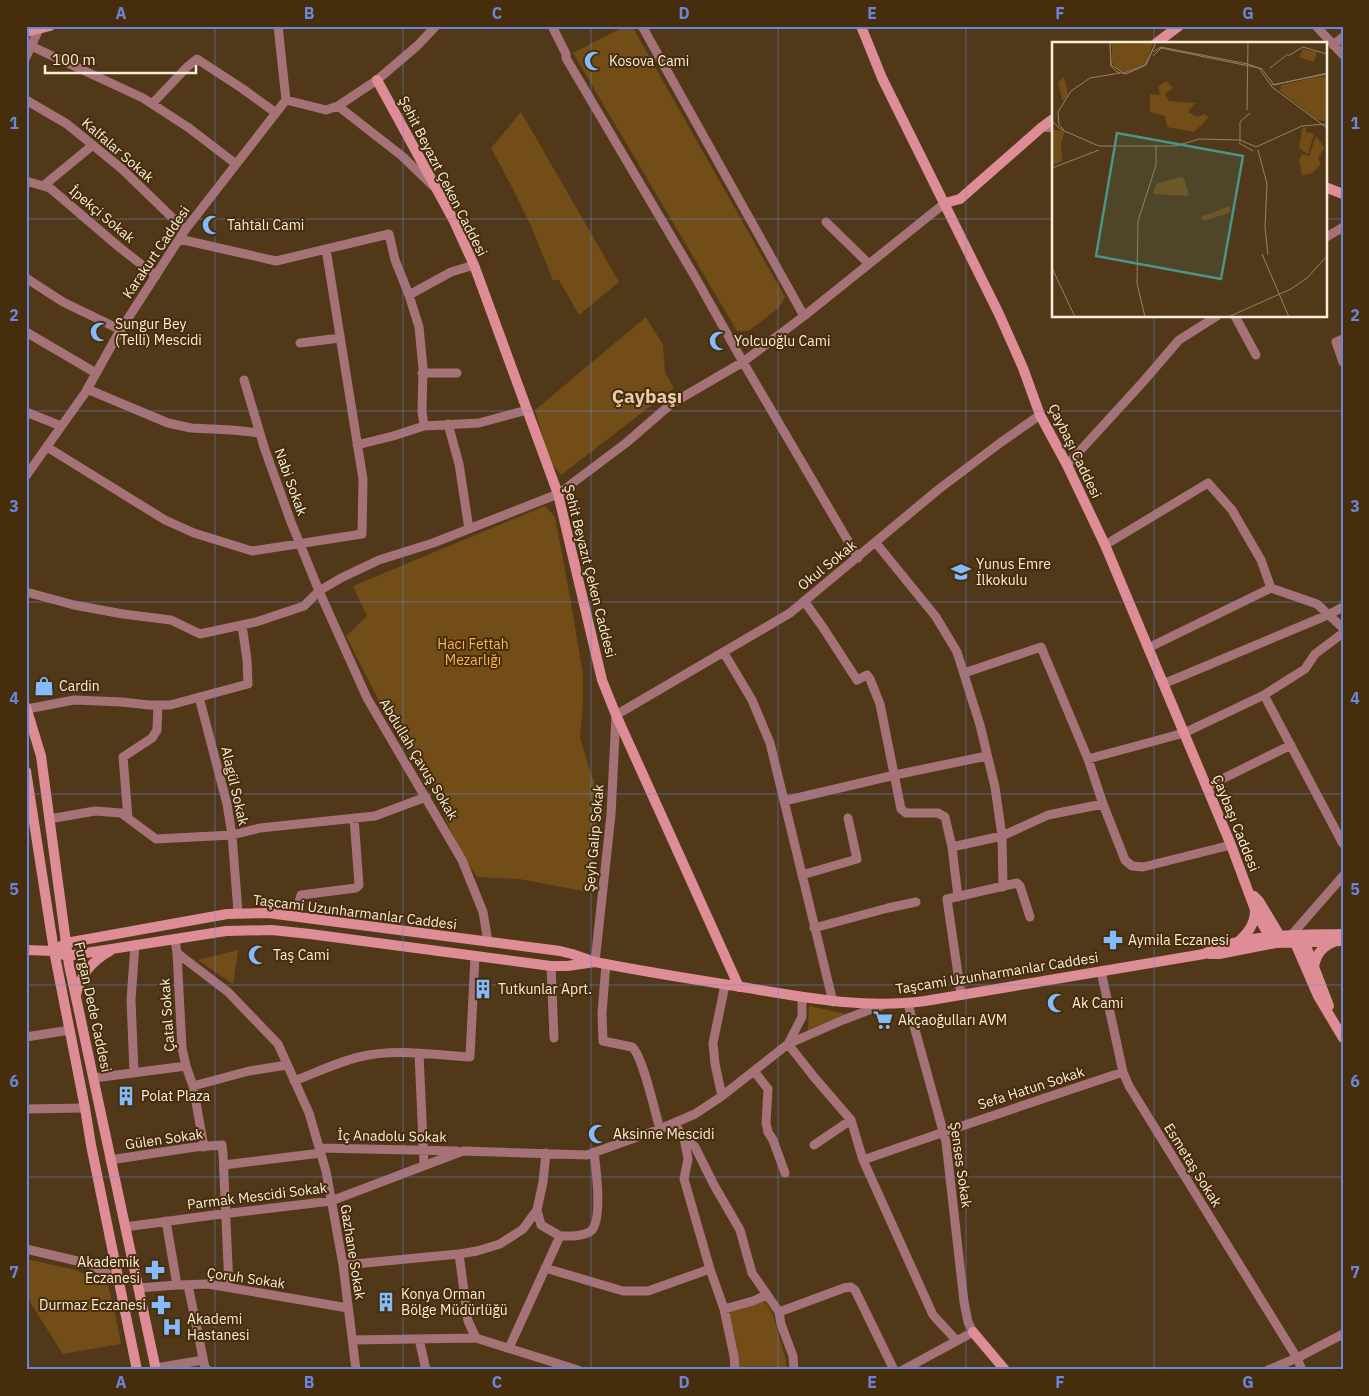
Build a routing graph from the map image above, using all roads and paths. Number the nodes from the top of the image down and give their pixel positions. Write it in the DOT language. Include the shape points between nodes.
graph roads {
  1 [pos="50,26"];
  2 [pos="278,26"];
  3 [pos="436,26"];
  4 [pos="552,26"];
  5 [pos="642,26"];
  6 [pos="861,26"];
  7 [pos="1179,26"];
  8 [pos="1316,26"];
  9 [pos="39,29"];
  10 [pos="26,32"];
  11 [pos="1343,37"];
  12 [pos="1159,42"];
  13 [pos="31,46"];
  14 [pos="1333,46"];
  15 [pos="1343,55"];
  16 [pos="26,57"];
  17 [pos="377,80"];
  18 [pos="26,100"];
  19 [pos="286,100"];
  20 [pos="152,104"];
  21 [pos="338,106"];
  22 [pos="276,113"];
  23 [pos="1047,128"];
  24 [pos="93,145"];
  25 [pos="236,164"];
  26 [pos="26,181"];
  27 [pos="43,186"];
  28 [pos="1326,188"];
  29 [pos="437,190"];
  30 [pos="1343,194"];
  31 [pos="945,203"];
  32 [pos="826,222"];
  33 [pos="1343,227"];
  34 [pos="184,230"];
  35 [pos="1326,237"];
  36 [pos="179,239"];
  37 [pos="326,249"];
  38 [pos="869,264"];
  39 [pos="474,265"];
  40 [pos="156,276"];
  41 [pos="26,278"];
  42 [pos="409,295"];
  43 [pos="804,316"];
  44 [pos="1214,318"];
  45 [pos="1236,318"];
  46 [pos="121,330"];
  47 [pos="26,332"];
  48 [pos="340,338"];
  49 [pos="1343,339"];
  50 [pos="300,343"];
  51 [pos="1256,355"];
  52 [pos="743,362"];
  53 [pos="1343,362"];
  54 [pos="96,373"];
  55 [pos="422,373"];
  56 [pos="458,373"];
  57 [pos="244,380"];
  58 [pos="87,389"];
  59 [pos="527,410"];
  60 [pos="26,412"];
  61 [pos="1040,415"];
  62 [pos="448,424"];
  63 [pos="62,426"];
  64 [pos="424,426"];
  65 [pos="260,434"];
  66 [pos="358,445"];
  67 [pos="47,447"];
  68 [pos="1067,465"];
  69 [pos="26,476"];
  70 [pos="558,494"];
  71 [pos="469,529"];
  72 [pos="300,543"];
  73 [pos="876,543"];
  74 [pos="1105,545"];
  75 [pos="858,558"];
  76 [pos="1271,588"];
  77 [pos="319,591"];
  78 [pos="26,592"];
  79 [pos="804,602"];
  80 [pos="1343,607"];
  81 [pos="1330,614"];
  82 [pos="242,625"];
  83 [pos="1343,628"];
  84 [pos="1343,634"];
  85 [pos="1148,648"];
  86 [pos="724,653"];
  87 [pos="964,673"];
  88 [pos="1163,684"];
  89 [pos="1264,695"];
  90 [pos="199,697"];
  91 [pos="158,705"];
  92 [pos="27,708"];
  93 [pos="616,716"];
  94 [pos="1184,733"];
  95 [pos="1291,746"];
  96 [pos="987,756"];
  97 [pos="1088,759"];
  98 [pos="26,771"];
  99 [pos="894,775"];
  100 [pos="1206,787"];
  101 [pos="426,797"];
  102 [pos="784,801"];
  103 [pos="1103,804"];
  104 [pos="128,818"];
  105 [pos="354,818"];
  106 [pos="848,818"];
  107 [pos="49,819"];
  108 [pos="232,835"];
  109 [pos="1002,836"];
  110 [pos="1343,844"];
  111 [pos="1231,845"];
  112 [pos="952,847"];
  113 [pos="802,875"];
  114 [pos="1343,876"];
  115 [pos="1003,887"];
  116 [pos="1251,894"];
  117 [pos="958,897"];
  118 [pos="916,902"];
  119 [pos="1255,909"];
  120 [pos="238,912"];
  121 [pos="294,916"];
  122 [pos="1030,917"];
  123 [pos="814,928"];
  124 [pos="175,939"];
  125 [pos="1290,939"];
  126 [pos="1340,939"];
  127 [pos="488,942"];
  128 [pos="1237,942"];
  129 [pos="66,943"];
  130 [pos="135,945"];
  131 [pos="117,948"];
  132 [pos="26,950"];
  133 [pos="54,950"];
  134 [pos="177,953"];
  135 [pos="1204,954"];
  136 [pos="68,956"];
  137 [pos="475,956"];
  138 [pos="595,962"];
  139 [pos="606,964"];
  140 [pos="551,966"];
  141 [pos="1314,967"];
  142 [pos="1101,971"];
  143 [pos="725,984"];
  144 [pos="739,987"];
  145 [pos="961,995"];
  146 [pos="802,997"];
  147 [pos="76,999"];
  148 [pos="833,1002"];
  149 [pos="886,1004"];
  150 [pos="908,1004"];
  151 [pos="70,1030"];
  152 [pos="1341,1032"];
  153 [pos="26,1037"];
  154 [pos="554,1038"];
  155 [pos="788,1044"];
  156 [pos="419,1053"];
  157 [pos="287,1065"];
  158 [pos="186,1066"];
  159 [pos="754,1071"];
  160 [pos="134,1072"];
  161 [pos="1123,1072"];
  162 [pos="94,1078"];
  163 [pos="294,1081"];
  164 [pos="193,1086"];
  165 [pos="722,1096"];
  166 [pos="85,1108"];
  167 [pos="26,1109"];
  168 [pos="851,1120"];
  169 [pos="674,1124"];
  170 [pos="660,1130"];
  171 [pos="944,1132"];
  172 [pos="684,1138"];
  173 [pos="814,1145"];
  174 [pos="204,1147"];
  175 [pos="320,1150"];
  176 [pos="423,1151"];
  177 [pos="464,1151"];
  178 [pos="594,1152"];
  179 [pos="546,1153"];
  180 [pos="110,1160"];
  181 [pos="863,1160"];
  182 [pos="224,1165"];
  183 [pos="424,1165"];
  184 [pos="785,1173"];
  185 [pos="331,1201"];
  186 [pos="537,1210"];
  187 [pos="226,1214"];
  188 [pos="166,1221"];
  189 [pos="125,1227"];
  190 [pos="560,1236"];
  191 [pos="26,1248"];
  192 [pos="459,1254"];
  193 [pos="343,1265"];
  194 [pos="545,1268"];
  195 [pos="710,1269"];
  196 [pos="119,1280"];
  197 [pos="177,1285"];
  198 [pos="188,1285"];
  199 [pos="229,1287"];
  200 [pos="139,1288"];
  201 [pos="766,1295"];
  202 [pos="348,1308"];
  203 [pos="724,1309"];
  204 [pos="779,1312"];
  205 [pos="973,1332"];
  206 [pos="1343,1334"];
  207 [pos="476,1338"];
  208 [pos="420,1339"];
  209 [pos="352,1340"];
  210 [pos="956,1340"];
  211 [pos="509,1348"];
  212 [pos="1297,1358"];
  213 [pos="205,1367"];
  214 [pos="156,1369"];
  215 [pos="137,1370"];
  216 [pos="356,1370"];
  217 [pos="426,1370"];
  218 [pos="578,1370"];
  219 [pos="735,1370"];
  220 [pos="794,1370"];
  221 [pos="894,1370"];
  222 [pos="903,1370"];
  223 [pos="1005,1370"];
  224 [pos="1268,1370"];
  225 [pos="1302,1370"];
  1 -- 9 [label="main road"];
  2 -- 19 [label="street"];
  3 -- 17 [label="street"];
  4 -- 52 [label="street" via="566,58"];
  5 -- 43 [label="street"];
  6 -- 31 [label="main road, Çaybaşı Caddesi" via="882,78"];
  7 -- 12 [label="main road"];
  8 -- 14 [label="street"];
  9 -- 10 [label="main road"];
  9 -- 13 [label="street"];
  11 -- 14 [label="street"];
  13 -- 16 [label="street"];
  13 -- 20 [label="street"];
  14 -- 15 [label="street"];
  17 -- 21 [label="street"];
  17 -- 29 [label="main road, Şehit Beyazıt Çeken Caddesi"];
  18 -- 24 [label="street, Kalfalar Sokak"];
  19 -- 21 [label="street" via="326,110"];
  19 -- 22 [label="street, Karakurt Caddesi"];
  20 -- 22 [label="street" via="197,58"];
  20 -- 25 [label="street"];
  21 -- 29 [label="street" via="402,156"];
  22 -- 25 [label="street, Karakurt Caddesi"];
  23 -- 31 [label="main road" via="960,199"];
  24 -- 27 [label="street"];
  24 -- 34 [label="street, Kalfalar Sokak" via="122,168"];
  25 -- 34 [label="street, Karakurt Caddesi"];
  26 -- 27 [label="street, İpekçi Sokak"];
  27 -- 40 [label="street, İpekçi Sokak" via="50,188"];
  28 -- 30 [label="main road"];
  29 -- 39 [label="main road, Şehit Beyazıt Çeken Caddesi"];
  31 -- 38 [label="street"];
  31 -- 61 [label="main road, Çaybaşı Caddesi" via="1007,332"];
  32 -- 38 [label="street"];
  33 -- 35 [label="street"];
  34 -- 36 [label="street, Karakurt Caddesi"];
  36 -- 37 [label="street" via="276,261"];
  36 -- 40 [label="street, Karakurt Caddesi"];
  37 -- 42 [label="street" via="389,234"];
  37 -- 48 [label="street"];
  38 -- 43 [label="street"];
  39 -- 42 [label="street" via="451,272"];
  39 -- 59 [label="main road, Şehit Beyazıt Çeken Caddesi"];
  40 -- 46 [label="street, Karakurt Caddesi"];
  41 -- 46 [label="street" via="63,302"];
  42 -- 55 [label="street" via="419,327"];
  43 -- 52 [label="street"];
  44 -- 68 [label="street" via="1179,340"];
  45 -- 51 [label="street"];
  46 -- 54 [label="street, Karakurt Caddesi"];
  47 -- 54 [label="street"];
  48 -- 50 [label="street"];
  48 -- 66 [label="street"];
  49 -- 53 [label="street" via="1336,342"];
  52 -- 70 [label="street" via="671,404"];
  52 -- 75 [label="street"];
  54 -- 58 [label="street, Karakurt Caddesi"];
  55 -- 56 [label="street"];
  55 -- 64 [label="street"];
  57 -- 65 [label="street, Nabi Sokak"];
  58 -- 63 [label="street, Karakurt Caddesi"];
  58 -- 65 [label="street" via="168,423"];
  59 -- 62 [label="street" via="479,423"];
  59 -- 70 [label="main road, Şehit Beyazıt Çeken Caddesi"];
  60 -- 63 [label="street"];
  61 -- 68 [label="main road, Çaybaşı Caddesi"];
  61 -- 73 [label="street, Okul Sokak" via="939,489"];
  62 -- 64 [label="street"];
  62 -- 71 [label="street" via="459,464"];
  63 -- 67 [label="street, Karakurt Caddesi"];
  64 -- 66 [label="street"];
  65 -- 72 [label="street, Nabi Sokak"];
  66 -- 72 [label="street" via="363,479 362,534"];
  67 -- 69 [label="street, Karakurt Caddesi"];
  67 -- 72 [label="street" via="166,520 194,533 252,551"];
  68 -- 74 [label="main road, Çaybaşı Caddesi"];
  70 -- 71 [label="street"];
  70 -- 93 [label="main road, Şehit Beyazıt Çeken Caddesi" via="602,680"];
  71 -- 77 [label="street" via="379,560"];
  72 -- 77 [label="street, Nabi Sokak"];
  73 -- 75 [label="street, Okul Sokak"];
  73 -- 87 [label="street" via="936,617 957,652"];
  74 -- 76 [label="street" via="1208,483 1232,510 1260,560"];
  74 -- 85 [label="main road, Çaybaşı Caddesi"];
  75 -- 79 [label="street, Okul Sokak"];
  76 -- 81 [label="street" via="1317,604"];
  76 -- 85 [label="street"];
  77 -- 82 [label="street" via="304,606"];
  77 -- 101 [label="street, Abdullah Çavuş Sokak" via="366,698"];
  78 -- 82 [label="street" via="123,614 171,620 200,634"];
  79 -- 86 [label="street, Okul Sokak"];
  79 -- 99 [label="street" via="857,680 867,675 870,679 880,704"];
  80 -- 81 [label="street"];
  81 -- 83 [label="street"];
  81 -- 88 [label="street"];
  82 -- 90 [label="street" via="248,684"];
  84 -- 89 [label="street" via="1315,654 1305,669"];
  85 -- 88 [label="main road, Çaybaşı Caddesi"];
  86 -- 93 [label="street, Okul Sokak"];
  86 -- 102 [label="street" via="756,708 770,743"];
  87 -- 96 [label="street"];
  87 -- 97 [label="street" via="1041,647"];
  88 -- 94 [label="main road, Çaybaşı Caddesi"];
  89 -- 94 [label="street"];
  89 -- 95 [label="street"];
  90 -- 91 [label="street"];
  90 -- 108 [label="street, Alagül Sokak" via="228,804"];
  91 -- 92 [label="street" via="74,700"];
  91 -- 104 [label="street" via="157,730 152,738 123,756"];
  92 -- 107 [label="main road, Furgan Dede Caddesi" via="41,756"];
  93 -- 138 [label="street, Şeyh Galip Sokak" via="611,815"];
  93 -- 144 [label="main road, Şehit Beyazıt Çeken Caddesi"];
  94 -- 97 [label="street"];
  94 -- 100 [label="main road, Çaybaşı Caddesi"];
  95 -- 100 [label="street"];
  95 -- 110 [label="street"];
  96 -- 99 [label="street"];
  96 -- 109 [label="street"];
  97 -- 103 [label="street"];
  98 -- 133 [label="main road, Furgan Dede Caddesi"];
  99 -- 102 [label="street"];
  99 -- 112 [label="street" via="901,809 906,813 938,813 944,817"];
  100 -- 111 [label="main road, Çaybaşı Caddesi"];
  101 -- 105 [label="street" via="375,816"];
  101 -- 127 [label="street, Abdullah Çavuş Sokak" via="462,860 483,912"];
  102 -- 113 [label="street"];
  103 -- 109 [label="street" via="1048,814"];
  103 -- 111 [label="street" via="1125,860 1132,866 1142,867"];
  104 -- 107 [label="street" via="121,813 96,811"];
  104 -- 108 [label="street" via="156,839"];
  105 -- 108 [label="street" via="260,828"];
  105 -- 121 [label="street" via="359,885 301,895"];
  106 -- 113 [label="street" via="856,859"];
  107 -- 129 [label="main road, Furgan Dede Caddesi"];
  108 -- 120 [label="street, Alagül Sokak"];
  109 -- 112 [label="street"];
  109 -- 115 [label="street"];
  111 -- 116 [label="main road, Çaybaşı Caddesi"];
  112 -- 117 [label="street"];
  113 -- 123 [label="street"];
  114 -- 125 [label="street"];
  115 -- 117 [label="street"];
  115 -- 122 [label="street" via="1017,883 1020,886"];
  116 -- 119 [label="main road, Çaybaşı Caddesi"];
  116 -- 125 [label="main road, Çaybaşı Caddesi"];
  117 -- 145 [label="street" via="947,900"];
  118 -- 123 [label="street"];
  119 -- 125 [label="main road, Çaybaşı Caddesi" via="1260,921"];
  119 -- 128 [label="main road" via="1251,927"];
  120 -- 121 [label="main road, Taşcami Uzunharmanlar Caddesi"];
  120 -- 129 [label="main road, Taşcami Uzunharmanlar Caddesi"];
  121 -- 127 [label="main road, Taşcami Uzunharmanlar Caddesi"];
  123 -- 148 [label="street"];
  124 -- 130 [label="main road, Taşcami Uzunharmanlar Caddesi"];
  124 -- 134 [label="street, Çatal Sokak"];
  124 -- 137 [label="main road, Taşcami Uzunharmanlar Caddesi" via="226,931 272,930"];
  125 -- 126 [label="main road"];
  125 -- 128 [label="main road, Taşcami Uzunharmanlar Caddesi"];
  125 -- 135 [label="main road" via="1219,954"];
  125 -- 141 [label="main road"];
  125 -- 152 [label="main road" via="1318,996"];
  126 -- 141 [label="main road" via="1320,951"];
  127 -- 138 [label="main road, Taşcami Uzunharmanlar Caddesi" via="560,952"];
  128 -- 135 [label="main road, Taşcami Uzunharmanlar Caddesi"];
  129 -- 133 [label="main road, Taşcami Uzunharmanlar Caddesi"];
  129 -- 136 [label="main road, Furgan Dede Caddesi"];
  130 -- 131 [label="main road, Taşcami Uzunharmanlar Caddesi"];
  130 -- 160 [label="street" via="131,1000"];
  131 -- 136 [label="main road, Taşcami Uzunharmanlar Caddesi"];
  131 -- 147 [label="main road" via="87,969"];
  132 -- 133 [label="main road"];
  133 -- 136 [label="main road"];
  133 -- 151 [label="main road, Furgan Dede Caddesi"];
  134 -- 157 [label="street, Gazhane Sokak" via="237,1001 278,1044"];
  134 -- 158 [label="street, Çatal Sokak" via="181,1040"];
  135 -- 142 [label="main road, Taşcami Uzunharmanlar Caddesi"];
  136 -- 147 [label="main road, Furgan Dede Caddesi"];
  137 -- 140 [label="main road, Taşcami Uzunharmanlar Caddesi"];
  137 -- 156 [label="street" via="470,1058"];
  138 -- 139 [label="main road, Taşcami Uzunharmanlar Caddesi"];
  138 -- 140 [label="main road, Taşcami Uzunharmanlar Caddesi"];
  139 -- 143 [label="main road, Taşcami Uzunharmanlar Caddesi"];
  139 -- 170 [label="street" via="603,1041 636,1050"];
  140 -- 154 [label="street"];
  141 -- 152 [label="main road"];
  142 -- 145 [label="main road, Taşcami Uzunharmanlar Caddesi"];
  142 -- 161 [label="street, Esmetaş Sokak"];
  143 -- 144 [label="main road, Taşcami Uzunharmanlar Caddesi"];
  143 -- 165 [label="street" via="713,1043"];
  144 -- 146 [label="main road, Taşcami Uzunharmanlar Caddesi"];
  145 -- 150 [label="main road, Taşcami Uzunharmanlar Caddesi"];
  146 -- 148 [label="main road, Taşcami Uzunharmanlar Caddesi"];
  146 -- 155 [label="street" via="802,1017"];
  147 -- 162 [label="main road, Furgan Dede Caddesi"];
  148 -- 149 [label="main road, Taşcami Uzunharmanlar Caddesi"];
  149 -- 150 [label="main road, Taşcami Uzunharmanlar Caddesi"];
  149 -- 155 [label="street, Parmak Mescidi Sokak"];
  150 -- 171 [label="street, Şenses Sokak"];
  151 -- 153 [label="street"];
  151 -- 166 [label="main road, Furgan Dede Caddesi"];
  155 -- 159 [label="street, Parmak Mescidi Sokak"];
  155 -- 168 [label="street"];
  156 -- 163 [label="street" via="357,1057"];
  156 -- 176 [label="street"];
  157 -- 163 [label="street, Gazhane Sokak"];
  157 -- 164 [label="street"];
  158 -- 160 [label="street"];
  158 -- 164 [label="street, Çatal Sokak"];
  159 -- 165 [label="street, Parmak Mescidi Sokak"];
  159 -- 184 [label="street" via="768,1089 766,1123"];
  160 -- 162 [label="street"];
  161 -- 171 [label="street, Sefa Hatun Sokak"];
  161 -- 212 [label="street, Esmetaş Sokak" via="1165,1146"];
  162 -- 180 [label="main road, Furgan Dede Caddesi"];
  163 -- 175 [label="street, Gazhane Sokak" via="309,1113"];
  164 -- 174 [label="street, Çatal Sokak"];
  165 -- 169 [label="street, Parmak Mescidi Sokak"];
  166 -- 167 [label="street"];
  166 -- 196 [label="main road, Furgan Dede Caddesi"];
  168 -- 173 [label="street"];
  168 -- 181 [label="street"];
  169 -- 170 [label="street, Parmak Mescidi Sokak"];
  169 -- 172 [label="street"];
  170 -- 178 [label="street, Parmak Mescidi Sokak"];
  171 -- 181 [label="street, Sefa Hatun Sokak"];
  171 -- 205 [label="street, Şenses Sokak" via="964,1302"];
  172 -- 195 [label="street" via="688,1159 684,1179"];
  172 -- 201 [label="street" via="694,1147 740,1230 752,1273"];
  174 -- 180 [label="street, Gülen Sokak"];
  174 -- 182 [label="street, Gülen Sokak" via="222,1145"];
  175 -- 176 [label="street, İç Anadolu Sokak"];
  175 -- 182 [label="street, İç Anadolu Sokak"];
  175 -- 185 [label="street, Gazhane Sokak"];
  176 -- 177 [label="street, İç Anadolu Sokak"];
  176 -- 183 [label="street"];
  177 -- 179 [label="street, Parmak Mescidi Sokak"];
  177 -- 183 [label="street, Parmak Mescidi Sokak"];
  178 -- 179 [label="street, Parmak Mescidi Sokak" via="580,1156"];
  178 -- 190 [label="street" via="598,1207 593,1228 576,1236"];
  179 -- 186 [label="street"];
  180 -- 189 [label="main road, Furgan Dede Caddesi"];
  181 -- 210 [label="street" via="933,1316"];
  182 -- 187 [label="street"];
  183 -- 185 [label="street, Parmak Mescidi Sokak"];
  185 -- 187 [label="street, Parmak Mescidi Sokak"];
  185 -- 193 [label="street, Gazhane Sokak"];
  186 -- 190 [label="street" via="541,1225"];
  186 -- 192 [label="street" via="523,1229 500,1244"];
  187 -- 188 [label="street, Parmak Mescidi Sokak"];
  187 -- 199 [label="street"];
  188 -- 189 [label="street, Parmak Mescidi Sokak"];
  188 -- 197 [label="street"];
  189 -- 200 [label="main road, Furgan Dede Caddesi"];
  190 -- 194 [label="street"];
  191 -- 196 [label="street" via="90,1264"];
  192 -- 193 [label="street"];
  192 -- 207 [label="street" via="468,1321"];
  193 -- 202 [label="street, Gazhane Sokak"];
  194 -- 195 [label="street" via="623,1291 648,1291"];
  194 -- 211 [label="street"];
  195 -- 203 [label="street"];
  196 -- 215 [label="main road, Furgan Dede Caddesi"];
  197 -- 198 [label="street, Çoruh Sokak"];
  197 -- 200 [label="street, Çoruh Sokak"];
  198 -- 199 [label="street, Çoruh Sokak"];
  198 -- 213 [label="street"];
  199 -- 202 [label="street, Çoruh Sokak"];
  200 -- 214 [label="main road, Furgan Dede Caddesi"];
  201 -- 203 [label="street"];
  201 -- 204 [label="street"];
  202 -- 209 [label="street, Gazhane Sokak"];
  203 -- 219 [label="street"];
  204 -- 220 [label="street" via="793,1356"];
  204 -- 221 [label="street" via="851,1287"];
  205 -- 210 [label="street"];
  205 -- 223 [label="main road"];
  206 -- 212 [label="street"];
  207 -- 208 [label="street"];
  207 -- 211 [label="street"];
  208 -- 209 [label="street"];
  208 -- 217 [label="street"];
  209 -- 216 [label="street, Gazhane Sokak"];
  210 -- 222 [label="street"];
  211 -- 218 [label="street"];
  212 -- 224 [label="street"];
  212 -- 225 [label="street, Esmetaş Sokak"];
  213 -- 214 [label="street"];
}
